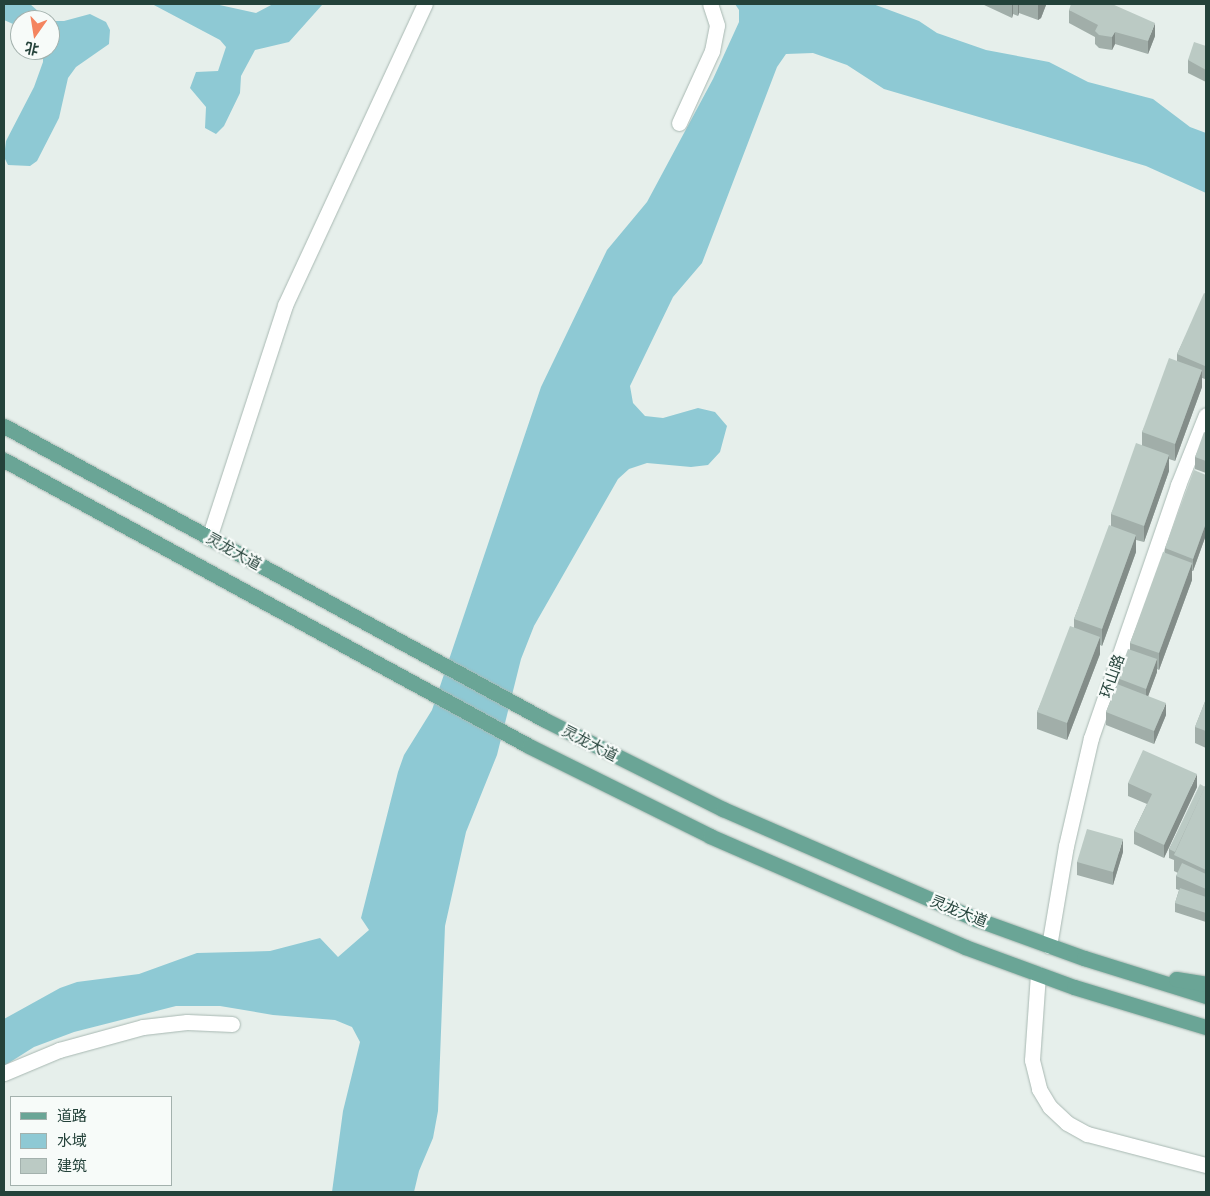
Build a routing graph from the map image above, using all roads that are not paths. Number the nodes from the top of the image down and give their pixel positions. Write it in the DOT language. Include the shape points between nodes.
graph roads {
  1 [pos="425,4"];
  2 [pos="710,4"];
  3 [pos="679,124"];
  4 [pos="1206,415"];
  5 [pos="4,426"];
  6 [pos="4,460"];
  7 [pos="209,538"];
  8 [pos="1049,946"];
  9 [pos="1123,970"];
  10 [pos="1038,974"];
  11 [pos="1206,984"];
  12 [pos="1085,990"];
  13 [pos="1206,996"];
  14 [pos="232,1024"];
  15 [pos="1206,1027"];
  16 [pos="1206,1037"];
  17 [pos="4,1073"];
  18 [pos="1206,1165"];
  1 -- 7 [label="street" via="285,305"];
  2 -- 3 [label="street" via="716,25 712,51"];
  4 -- 8 [label="street, 环山路" via="1178,485 1092,738 1066,846"];
  5 -- 7 [label="main road, 灵龙大道"];
  6 -- 10 [label="main road, 灵龙大道" via="529,746 710,836 818,885"];
  7 -- 8 [label="main road, 灵龙大道" via="536,715 714,805 839,861"];
  8 -- 9 [label="main road, 灵龙大道"];
  9 -- 11 [label="main road"];
  9 -- 13 [label="main road, 灵龙大道"];
  10 -- 12 [label="main road, 灵龙大道"];
  10 -- 18 [label="street" via="1032,1060 1039,1089 1050,1107 1067,1123 1087,1134"];
  12 -- 15 [label="main road, 灵龙大道"];
  12 -- 16 [label="main road"];
  14 -- 17 [label="street" via="187,1022 143,1027 59,1050"];
}
